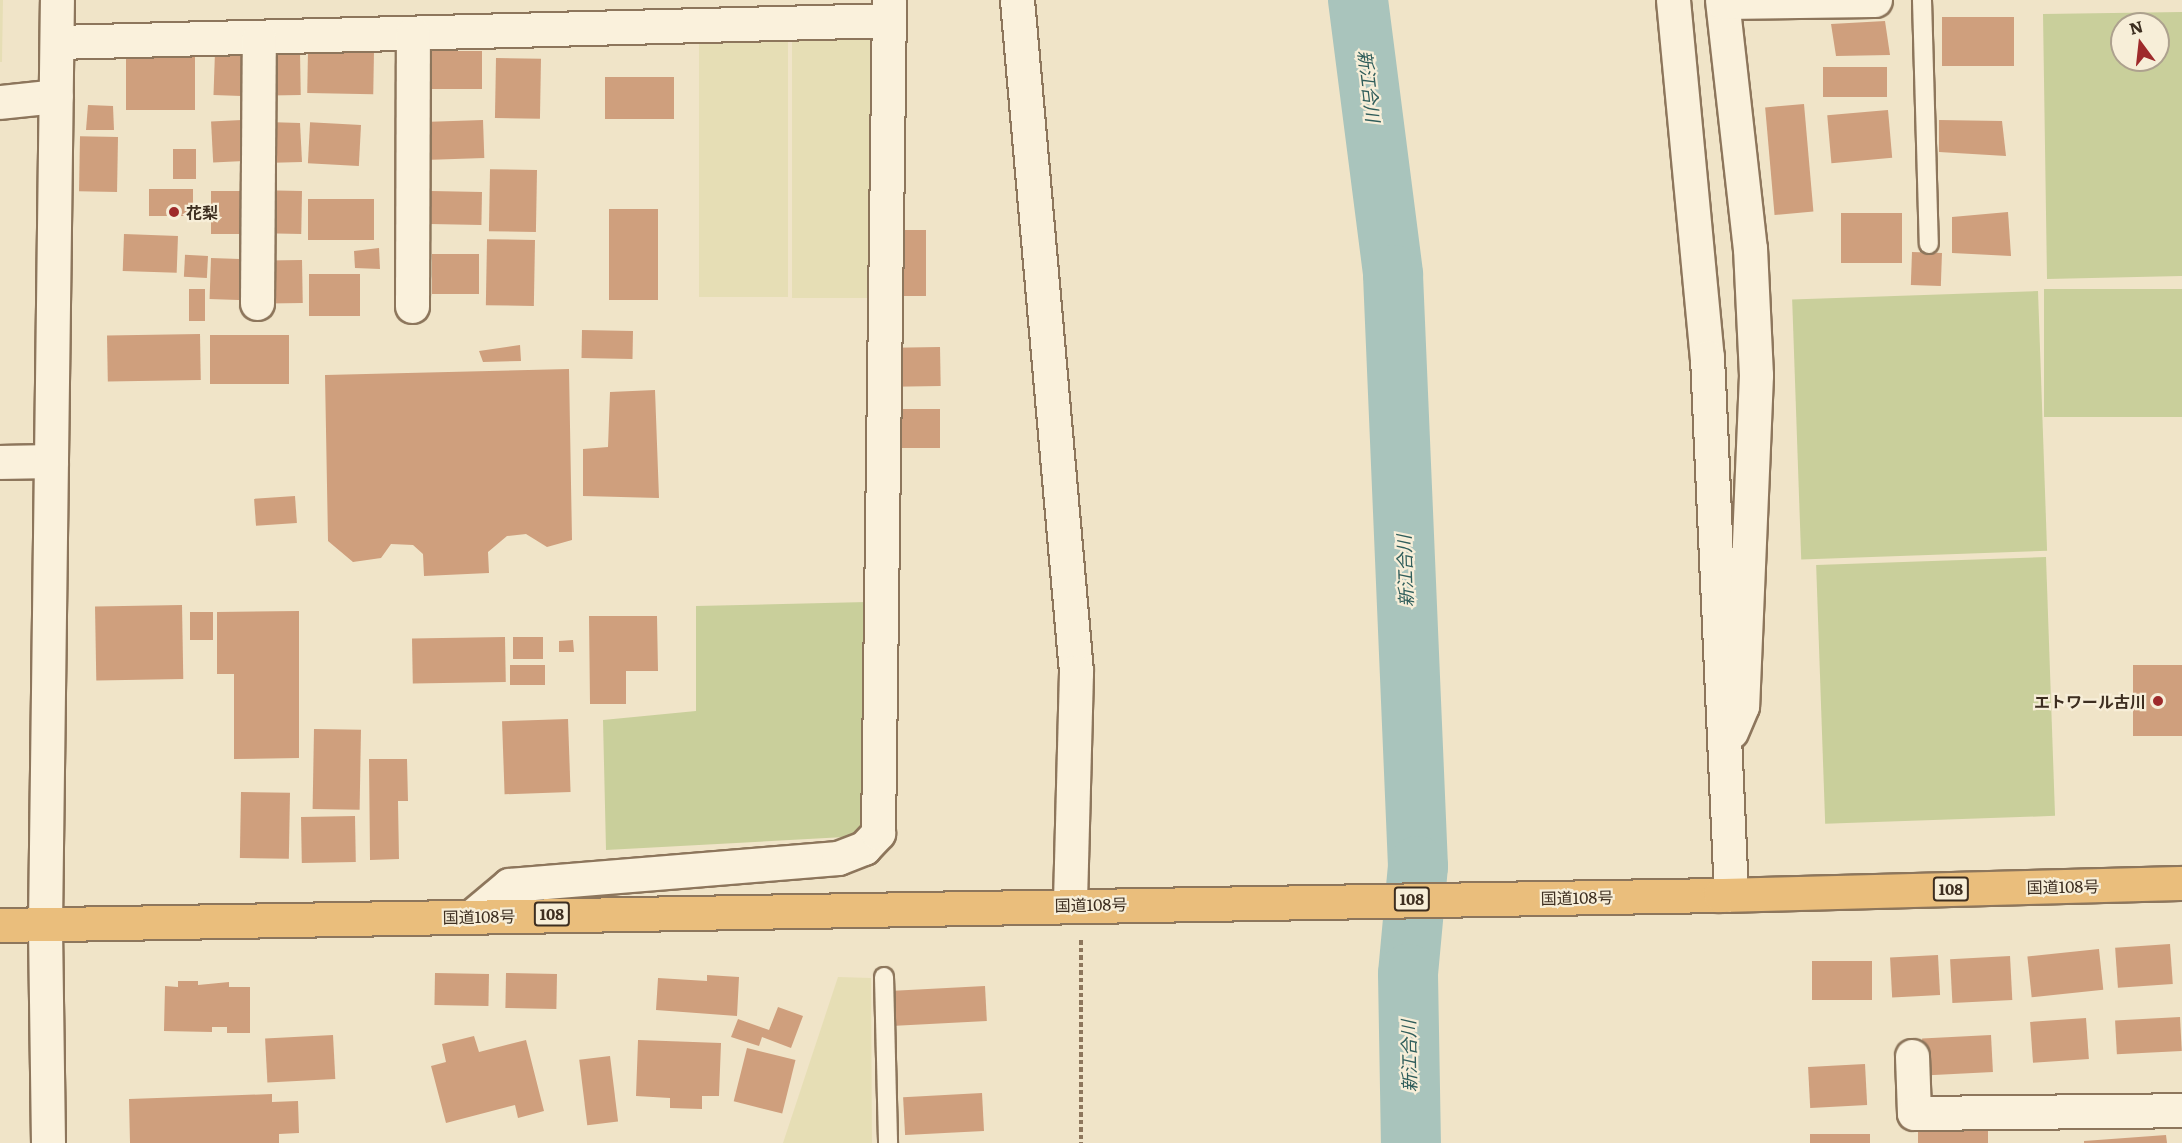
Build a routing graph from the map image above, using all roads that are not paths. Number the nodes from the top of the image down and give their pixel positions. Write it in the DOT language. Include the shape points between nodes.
graph roads {
  1 [pos="57,0"];
  2 [pos="1017,0"];
  3 [pos="1673,0"];
  4 [pos="1875,0"];
  5 [pos="1922,0"];
  6 [pos="1722,1"];
  7 [pos="889,10"];
  8 [pos="413,33"];
  9 [pos="259,38"];
  10 [pos="57,42"];
  11 [pos="56,96"];
  12 [pos="0,102"];
  13 [pos="1929,244"];
  14 [pos="257,303"];
  15 [pos="412,306"];
  16 [pos="51,461"];
  17 [pos="0,462"];
  18 [pos="1722,756"];
  19 [pos="2182,883"];
  20 [pos="1725,894"];
  21 [pos="1070,905"];
  22 [pos="472,916"];
  23 [pos="45,924"];
  24 [pos="0,925"];
  25 [pos="884,977"];
  26 [pos="1912,1056"];
  27 [pos="2182,1110"];
  28 [pos="48,1143"];
  29 [pos="888,1143"];
  1 -- 10 [label="street"];
  2 -- 21 [label="street" via="1076,672"];
  3 -- 18 [label="street" via="1707,357"];
  4 -- 6 [label="street"];
  5 -- 13 [label="lane"];
  6 -- 18 [label="street" via="1750,248 1756,375 1742,706"];
  7 -- 8 [label="street"];
  7 -- 22 [label="street" via="878,833 864,848 838,858 509,885"];
  8 -- 9 [label="street"];
  8 -- 15 [label="street"];
  9 -- 10 [label="street"];
  9 -- 14 [label="street"];
  10 -- 11 [label="street"];
  11 -- 12 [label="street"];
  11 -- 16 [label="street"];
  16 -- 17 [label="street"];
  16 -- 23 [label="street"];
  18 -- 20 [label="street"];
  19 -- 20 [label="highway, 国道108号 / 108"];
  20 -- 21 [label="highway, 国道108号 / 108"];
  21 -- 22 [label="highway, 国道108号 / 108"];
  22 -- 23 [label="highway, 国道108号 / 108"];
  23 -- 24 [label="highway, 国道108号 / 108"];
  23 -- 28 [label="street"];
  25 -- 29 [label="lane"];
  26 -- 27 [label="street" via="1914,1113"];
}
